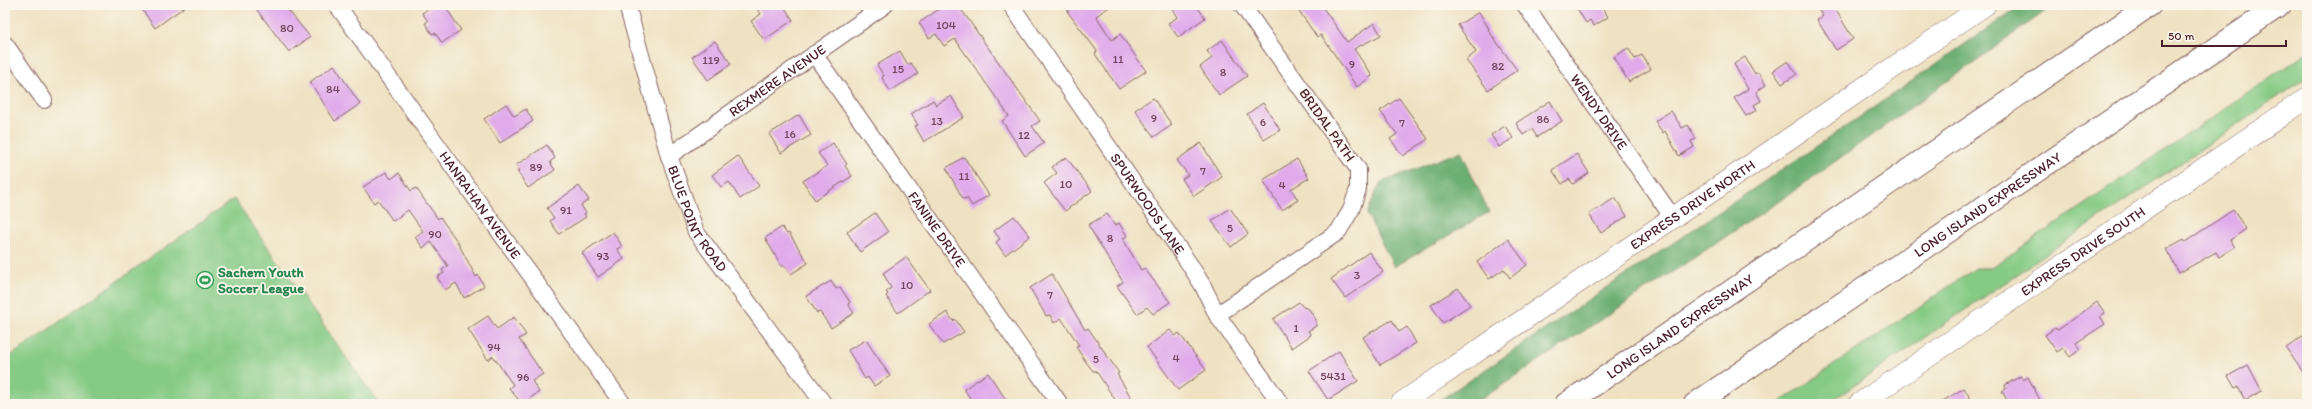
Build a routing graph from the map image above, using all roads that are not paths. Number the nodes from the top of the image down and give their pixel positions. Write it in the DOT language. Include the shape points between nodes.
graph roads {
  1 [pos="337,5"];
  2 [pos="627,5"];
  3 [pos="885,5"];
  4 [pos="1011,5"];
  5 [pos="1242,5"];
  6 [pos="1525,5"];
  7 [pos="1985,5"];
  8 [pos="2150,5"];
  9 [pos="2280,5"];
  10 [pos="5,44"];
  11 [pos="814,54"];
  12 [pos="2307,98"];
  13 [pos="44,100"];
  14 [pos="669,156"];
  15 [pos="1672,218"];
  16 [pos="1217,315"];
  17 [pos="623,404"];
  18 [pos="824,404"];
  19 [pos="1060,404"];
  20 [pos="1281,404"];
  21 [pos="1400,404"];
  22 [pos="1566,404"];
  23 [pos="1695,404"];
  24 [pos="1859,404"];
  1 -- 17 [label="street, HANRAHAN AVENUE"];
  2 -- 14 [label="street, BLUE POINT ROAD"];
  3 -- 11 [label="street, REXMERE AVENUE"];
  4 -- 16 [label="street, SPURWOODS LANE" via="1190,265"];
  5 -- 16 [label="street, BRIDAL PATH" via="1358,169 1358,189 1351,210 1338,232"];
  6 -- 15 [label="street, WENDY DRIVE"];
  7 -- 15 [label="main road, EXPRESS DRIVE NORTH"];
  8 -- 22 [label="highway, LONG ISLAND EXPRESSWAY"];
  9 -- 23 [label="highway, LONG ISLAND EXPRESSWAY"];
  10 -- 13 [label="street"];
  11 -- 14 [label="street, REXMERE AVENUE"];
  11 -- 19 [label="street, FANINE DRIVE"];
  12 -- 24 [label="main road, EXPRESS DRIVE SOUTH"];
  14 -- 18 [label="street, BLUE POINT ROAD" via="696,232"];
  15 -- 21 [label="main road, EXPRESS DRIVE NORTH"];
  16 -- 20 [label="street, SPURWOODS LANE"];
}
